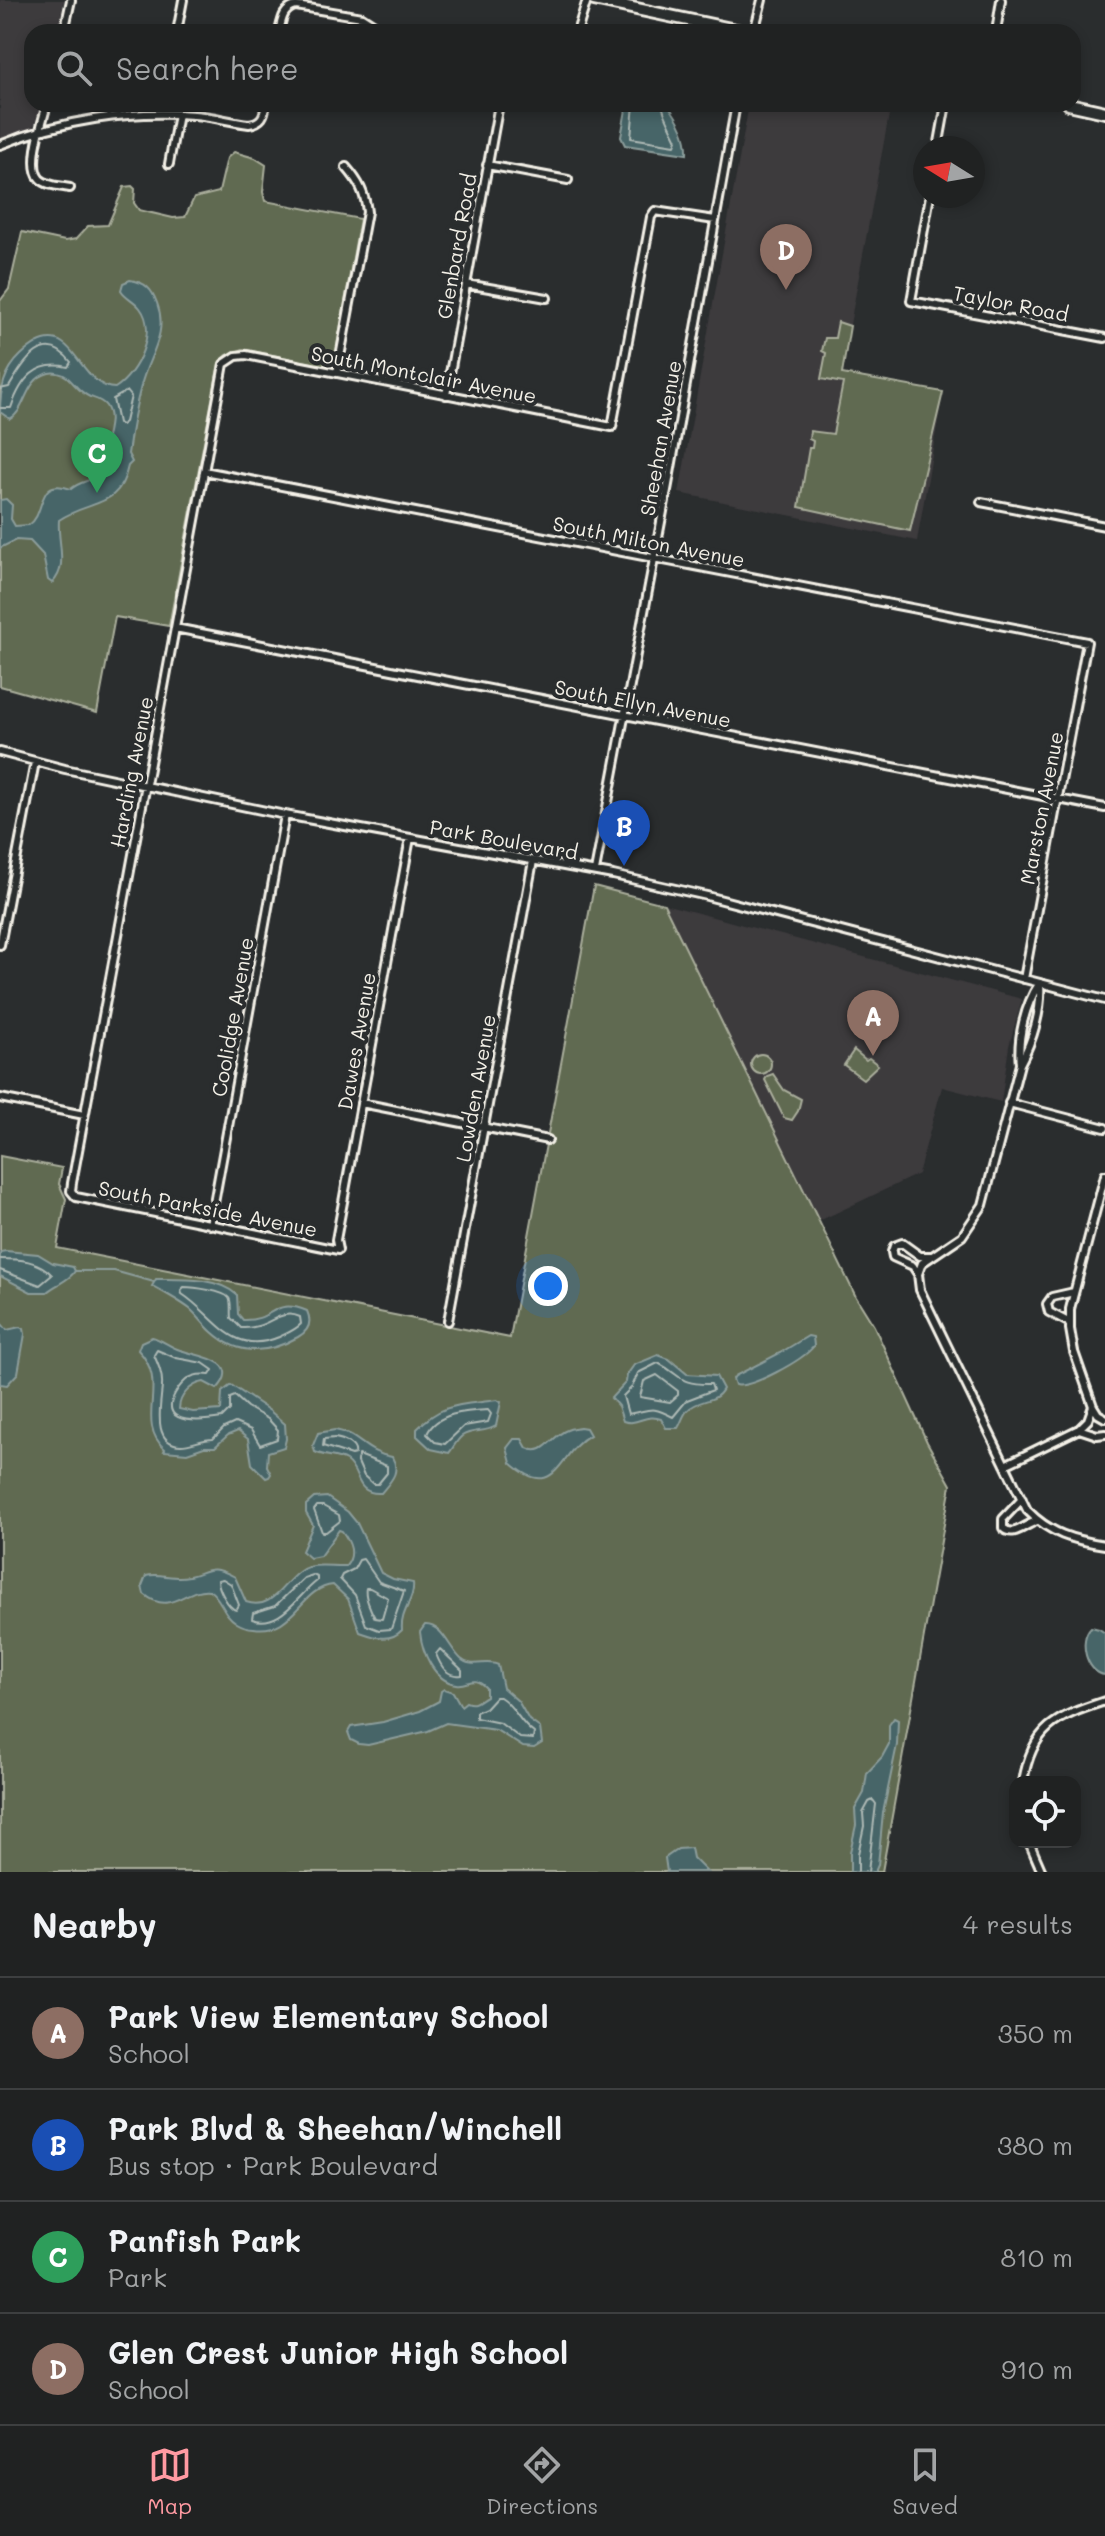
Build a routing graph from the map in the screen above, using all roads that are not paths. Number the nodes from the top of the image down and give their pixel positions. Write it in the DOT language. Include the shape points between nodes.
graph roads {
  1 [pos="71,0"];
  2 [pos="183,0"];
  3 [pos="587,0"];
  4 [pos="598,0"];
  5 [pos="762,0"];
  6 [pos="1001,0"];
  7 [pos="66,24"];
  8 [pos="178,24"];
  9 [pos="281,24"];
  10 [pos="373,24"];
  11 [pos="581,24"];
  12 [pos="708,24"];
  13 [pos="756,24"];
  14 [pos="997,24"];
  15 [pos="1081,107"];
  16 [pos="45,112"];
  17 [pos="264,112"];
  18 [pos="497,112"];
  19 [pos="735,112"];
  20 [pos="945,112"];
  21 [pos="1105,112"];
  22 [pos="163,114"];
  23 [pos="178,114"];
  24 [pos="40,131"];
  25 [pos="940,136"];
  26 [pos="0,145"];
  27 [pos="169,164"];
  28 [pos="487,165"];
  29 [pos="346,167"];
  30 [pos="568,180"];
  31 [pos="70,188"];
  32 [pos="928,208"];
  33 [pos="715,220"];
  34 [pos="466,284"];
  35 [pos="547,298"];
  36 [pos="1105,338"];
  37 [pos="231,358"];
  38 [pos="337,373"];
  39 [pos="446,395"];
  40 [pos="204,471"];
  41 [pos="981,502"];
  42 [pos="1105,526"];
  43 [pos="654,558"];
  44 [pos="175,628"];
  45 [pos="1087,642"];
  46 [pos="626,716"];
  47 [pos="0,752"];
  48 [pos="35,762"];
  49 [pos="145,785"];
  50 [pos="1059,800"];
  51 [pos="1105,808"];
  52 [pos="285,815"];
  53 [pos="410,838"];
  54 [pos="533,861"];
  55 [pos="595,871"];
  56 [pos="0,945"];
  57 [pos="1024,979"];
  58 [pos="1040,983"];
  59 [pos="1105,1000"];
  60 [pos="0,1098"];
  61 [pos="361,1103"];
  62 [pos="1009,1103"];
  63 [pos="84,1115"];
  64 [pos="484,1127"];
  65 [pos="1105,1128"];
  66 [pos="548,1140"];
  67 [pos="1105,1175"];
  68 [pos="73,1194"];
  69 [pos="210,1225"];
  70 [pos="338,1250"];
  71 [pos="931,1256"];
  72 [pos="918,1274"];
  73 [pos="1074,1292"];
  74 [pos="448,1321"];
  75 [pos="1070,1323"];
  76 [pos="1093,1406"];
  77 [pos="1105,1418"];
  78 [pos="1079,1429"];
  79 [pos="1105,1434"];
  80 [pos="1005,1465"];
  81 [pos="1022,1499"];
  82 [pos="1037,1521"];
  83 [pos="1105,1545"];
  84 [pos="1105,1701"];
  85 [pos="1025,1776"];
  86 [pos="1032,1848"];
  87 [pos="1042,1872"];
  1 -- 7 [label="street"];
  2 -- 8 [label="street"];
  3 -- 11 [label="street"];
  4 -- 12 [label="main road"];
  5 -- 13 [label="street"];
  6 -- 14 [label="street"];
  9 -- 10 [label="street" via="284,13 296,6 362,17"];
  15 -- 21 [label="main road"];
  16 -- 24 [label="street"];
  17 -- 23 [label="street" via="258,122 249,124"];
  18 -- 28 [label="street, Glenbard Road"];
  19 -- 33 [label="street, Sheehan Avenue"];
  20 -- 25 [label="street"];
  22 -- 23 [label="street"];
  22 -- 24 [label="street" via="102,118"];
  23 -- 27 [label="street"];
  24 -- 26 [label="street"];
  24 -- 31 [label="street" via="36,174 44,182"];
  28 -- 30 [label="street"];
  28 -- 34 [label="street, Glenbard Road"];
  29 -- 38 [label="street" via="358,180 367,212"];
  32 -- 36 [label="street, Taylor Road" via="911,301"];
  33 -- 39 [label="street, South Montclair Avenue" via="666,211 655,211 651,217 612,427"];
  33 -- 43 [label="street, Sheehan Avenue"];
  34 -- 35 [label="street"];
  34 -- 39 [label="street, Glenbard Road"];
  37 -- 38 [label="street, South Montclair Avenue" via="246,355"];
  37 -- 40 [label="street, Harding Avenue" via="222,370"];
  38 -- 39 [label="street, South Montclair Avenue"];
  40 -- 43 [label="street, South Milton Avenue"];
  40 -- 44 [label="street, Harding Avenue"];
  41 -- 42 [label="street"];
  43 -- 45 [label="street, South Milton Avenue"];
  43 -- 46 [label="street, Sheehan Avenue"];
  44 -- 46 [label="street, South Ellyn Avenue"];
  44 -- 49 [label="street, Harding Avenue"];
  45 -- 50 [label="street, Marston Avenue"];
  46 -- 50 [label="street, South Ellyn Avenue"];
  46 -- 55 [label="street, Sheehan Avenue"];
  47 -- 48 [label="street, Park Boulevard"];
  48 -- 49 [label="street, Park Boulevard"];
  48 -- 56 [label="street"];
  49 -- 52 [label="street, Park Boulevard"];
  49 -- 63 [label="street, Harding Avenue"];
  50 -- 51 [label="street, South Ellyn Avenue"];
  50 -- 57 [label="street, Marston Avenue"];
  52 -- 53 [label="street, Park Boulevard"];
  52 -- 69 [label="street, Coolidge Avenue"];
  53 -- 54 [label="street, Park Boulevard"];
  53 -- 61 [label="street, Dawes Avenue"];
  54 -- 55 [label="street, Park Boulevard"];
  54 -- 64 [label="street, Lowden Avenue"];
  55 -- 57 [label="street, Park Boulevard"];
  57 -- 58 [label="street, Park Boulevard"];
  58 -- 59 [label="street, Park Boulevard"];
  58 -- 62 [label="street" via="1041,1001"];
  60 -- 63 [label="street"];
  61 -- 64 [label="street"];
  61 -- 70 [label="street, Dawes Avenue"];
  62 -- 65 [label="street"];
  62 -- 71 [label="street" via="983,1205 962,1236"];
  63 -- 68 [label="street, Harding Avenue"];
  64 -- 66 [label="street"];
  64 -- 74 [label="street, Lowden Avenue"];
  67 -- 73 [label="street"];
  68 -- 69 [label="street, South Parkside Avenue"];
  69 -- 70 [label="street, South Parkside Avenue"];
  71 -- 72 [label="street"];
  71 -- 72 [label="street" via="920,1256 905,1244 894,1246 893,1257"];
  72 -- 80 [label="street" via="920,1290"];
  73 -- 75 [label="street"];
  73 -- 75 [label="street" via="1052,1297 1047,1304 1049,1312"];
  75 -- 76 [label="street"];
  76 -- 77 [label="street"];
  76 -- 78 [label="street"];
  78 -- 79 [label="street"];
  78 -- 80 [label="street"];
  80 -- 81 [label="street"];
  81 -- 82 [label="street"];
  81 -- 82 [label="street" via="1003,1519 1003,1528 1014,1532"];
  82 -- 83 [label="street" via="1066,1538"];
  84 -- 85 [label="street" via="1069,1713 1045,1729 1032,1748"];
  86 -- 87 [label="street"];
}
